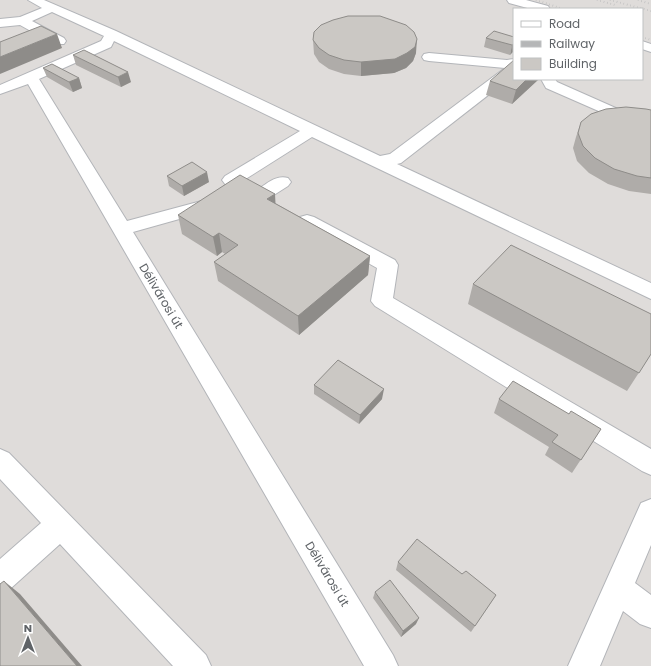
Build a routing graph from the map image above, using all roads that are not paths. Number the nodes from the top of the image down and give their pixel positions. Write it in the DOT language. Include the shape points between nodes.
graph roads {
  1 [pos="513,0"];
  2 [pos="43,4"];
  3 [pos="541,8"];
  4 [pos="22,21"];
  5 [pos="0,23"];
  6 [pos="45,34"];
  7 [pos="111,34"];
  8 [pos="32,40"];
  9 [pos="59,41"];
  10 [pos="429,57"];
  11 [pos="513,63"];
  12 [pos="513,69"];
  13 [pos="31,77"];
  14 [pos="548,80"];
  15 [pos="0,90"];
  16 [pos="631,120"];
  17 [pos="312,130"];
  18 [pos="377,161"];
  19 [pos="282,182"];
  20 [pos="252,191"];
  21 [pos="122,229"];
  22 [pos="651,292"];
  23 [pos="0,461"];
  24 [pos="651,462"];
  25 [pos="651,512"];
  26 [pos="60,525"];
  27 [pos="0,579"];
  28 [pos="617,589"];
  29 [pos="651,613"];
  30 [pos="591,658"];
  31 [pos="195,666"];
  32 [pos="382,666"];
  1 -- 3 [label="lane"];
  2 -- 4 [label="lane"];
  2 -- 7 [label="lane"];
  4 -- 5 [label="lane"];
  4 -- 6 [label="lane"];
  6 -- 8 [label="lane"];
  6 -- 9 [label="lane"];
  7 -- 13 [label="lane" via="106,44"];
  7 -- 17 [label="lane"];
  10 -- 11 [label="lane"];
  12 -- 18 [label="lane" via="395,160"];
  13 -- 15 [label="lane"];
  13 -- 21 [label="lane, Délivárosi út"];
  14 -- 16 [label="lane" via="551,85"];
  17 -- 18 [label="lane"];
  17 -- 20 [label="lane" via="231,180"];
  18 -- 22 [label="lane"];
  19 -- 20 [label="lane"];
  20 -- 21 [label="lane"];
  20 -- 24 [label="lane" via="388,265 382,301"];
  21 -- 32 [label="lane, Délivárosi út"];
  23 -- 26 [label="lane"];
  25 -- 28 [label="lane"];
  26 -- 27 [label="lane"];
  26 -- 31 [label="lane"];
  28 -- 29 [label="lane"];
  28 -- 30 [label="lane"];
}
